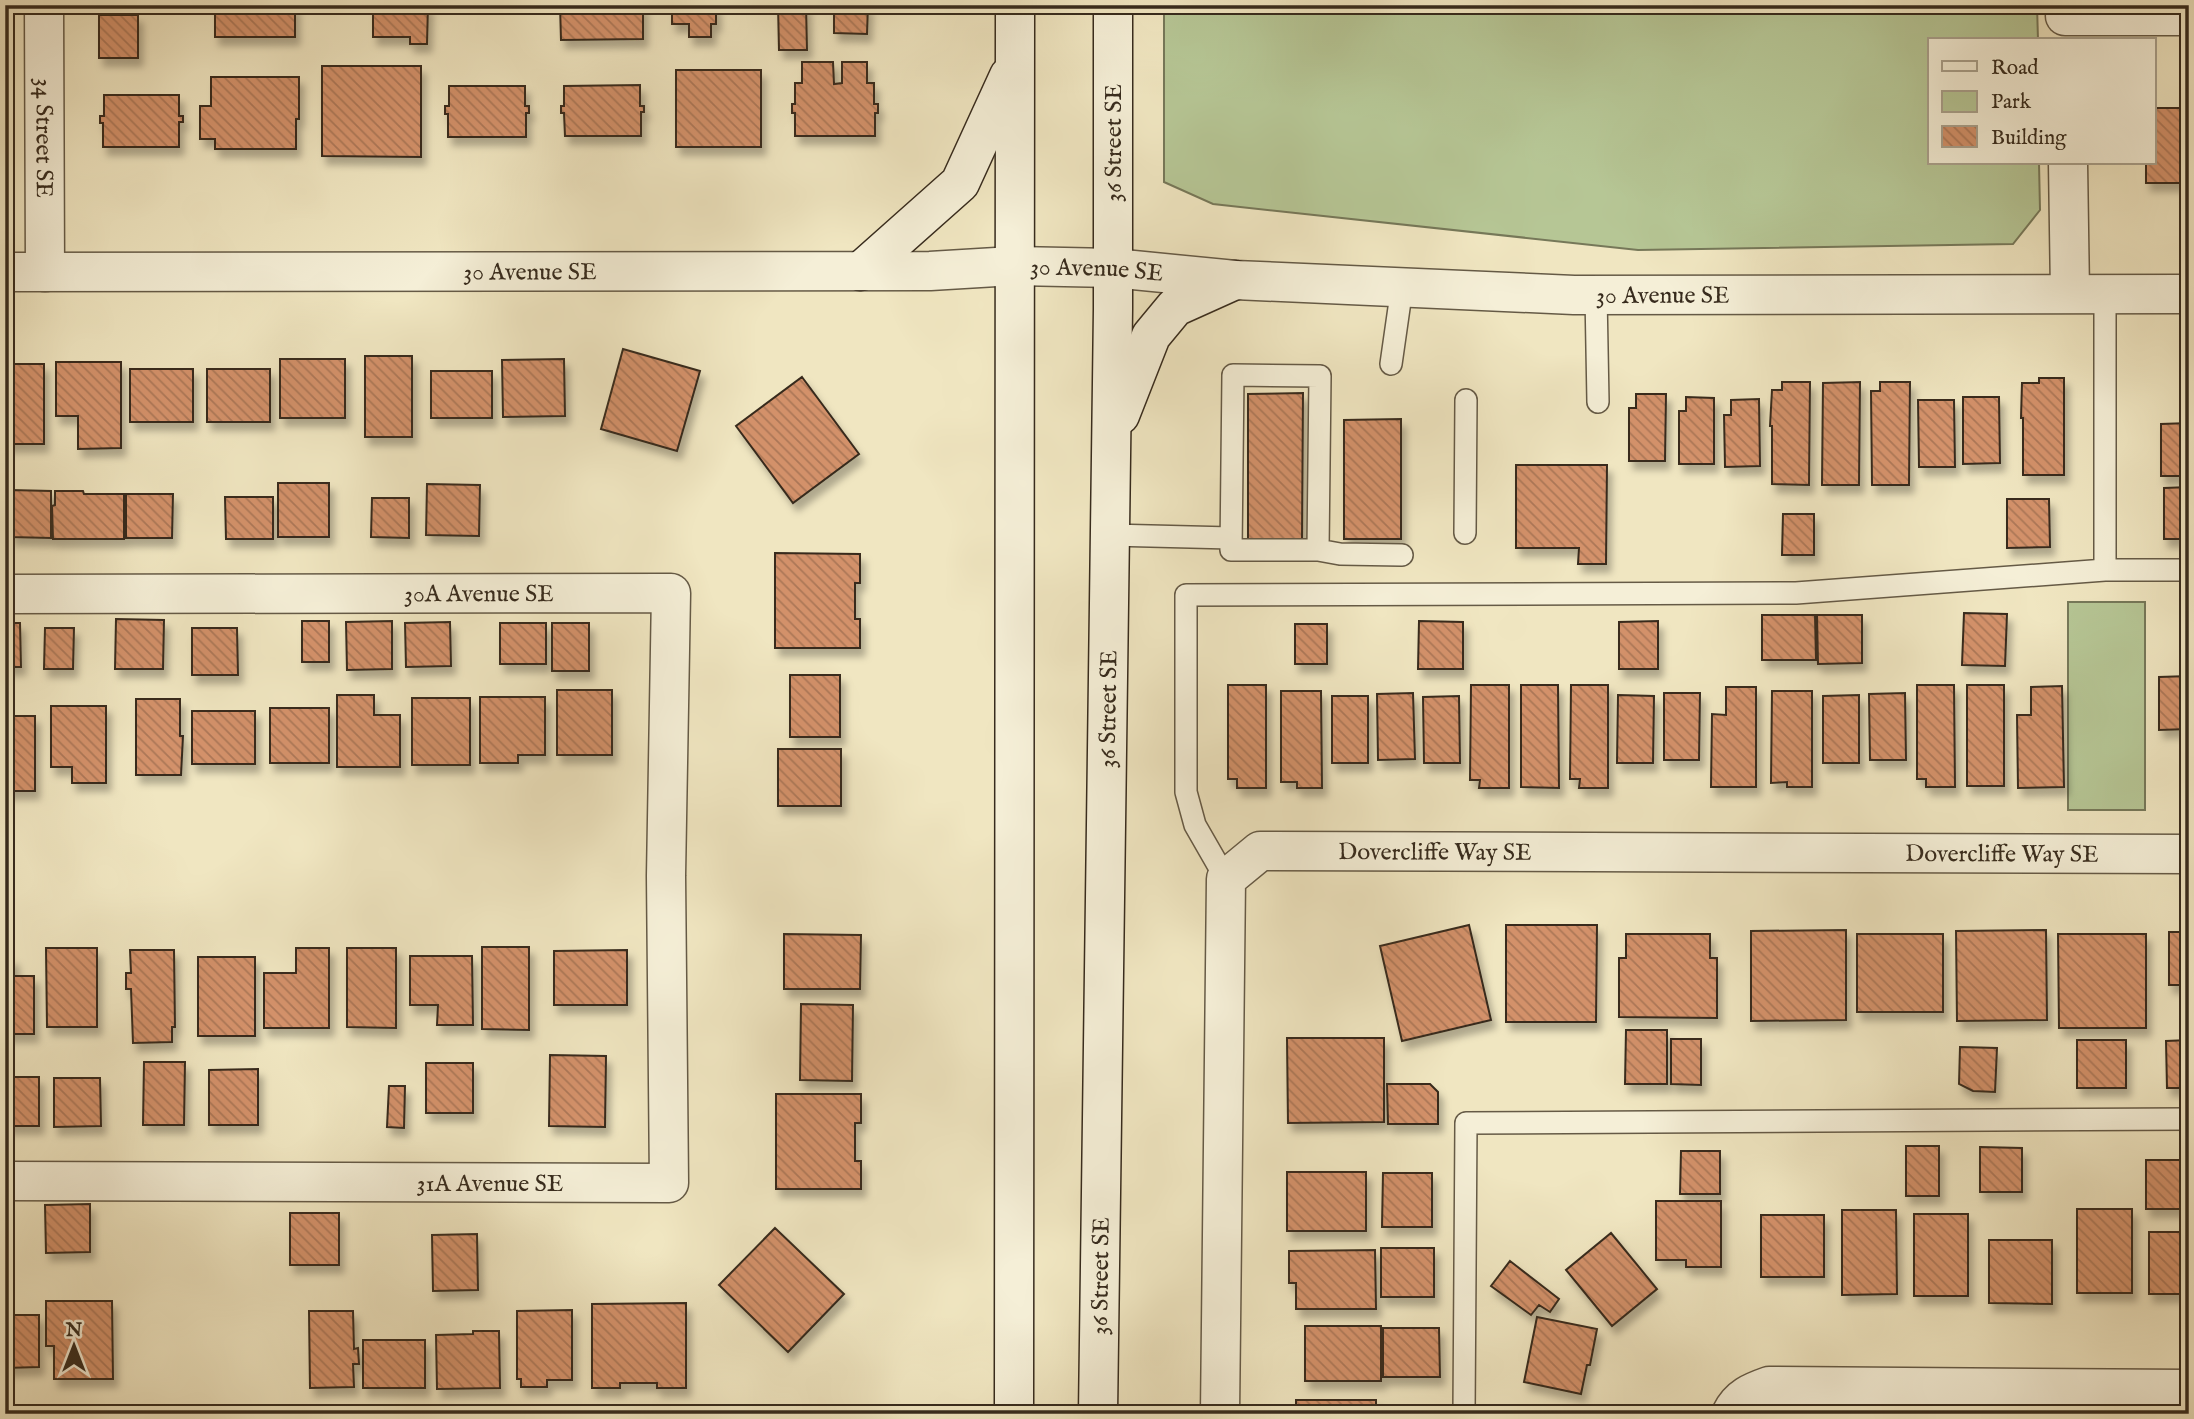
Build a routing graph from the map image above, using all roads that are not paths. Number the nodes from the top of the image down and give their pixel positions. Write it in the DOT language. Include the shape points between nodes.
graph roads {
  1 [pos="44,5"];
  2 [pos="1015,5"];
  3 [pos="1113,5"];
  4 [pos="2189,16"];
  5 [pos="2066,21"];
  6 [pos="1014,65"];
  7 [pos="2068,164"];
  8 [pos="1013,266"];
  9 [pos="1113,268"];
  10 [pos="861,271"];
  11 [pos="5,272"];
  12 [pos="45,272"];
  13 [pos="1235,279"];
  14 [pos="1402,287"];
  15 [pos="2087,294"];
  16 [pos="2189,294"];
  17 [pos="1597,295"];
  18 [pos="1391,364"];
  19 [pos="1466,400"];
  20 [pos="1598,402"];
  21 [pos="1111,439"];
  22 [pos="1465,533"];
  23 [pos="1110,535"];
  24 [pos="1231,538"];
  25 [pos="1318,550"];
  26 [pos="1402,555"];
  27 [pos="2105,570"];
  28 [pos="2189,570"];
  29 [pos="5,594"];
  30 [pos="2189,854"];
  31 [pos="666,876"];
  32 [pos="1226,879"];
  33 [pos="2189,1119"];
  34 [pos="5,1181"];
  35 [pos="2189,1389"];
  36 [pos="1014,1414"];
  37 [pos="1098,1414"];
  38 [pos="1220,1414"];
  39 [pos="1464,1414"];
  40 [pos="1731,1414"];
  1 -- 12 [label="street, 34 Street SE"];
  2 -- 6 [label="street"];
  3 -- 9 [label="street, 36 Street SE"];
  4 -- 5 [label="street"];
  6 -- 8 [label="street"];
  6 -- 10 [label="street" via="960,183"];
  7 -- 15 [label="street"];
  8 -- 9 [label="street, 30 Avenue SE"];
  8 -- 10 [label="street, 30 Avenue SE"];
  8 -- 36 [label="street"];
  9 -- 13 [label="street, 30 Avenue SE"];
  9 -- 21 [label="street, 36 Street SE"];
  10 -- 12 [label="street, 30 Avenue SE"];
  11 -- 12 [label="street, 30 Avenue SE"];
  13 -- 14 [label="street, 30 Avenue SE"];
  13 -- 21 [label="street" via="1175,307 1151,336"];
  14 -- 17 [label="street, 30 Avenue SE"];
  14 -- 18 [label="lane"];
  15 -- 16 [label="street, 30 Avenue SE"];
  15 -- 17 [label="street, 30 Avenue SE"];
  15 -- 27 [label="lane"];
  17 -- 20 [label="lane"];
  19 -- 22 [label="lane"];
  21 -- 23 [label="street, 36 Street SE"];
  23 -- 24 [label="lane"];
  23 -- 37 [label="street, 36 Street SE"];
  24 -- 25 [label="lane" via="1231,550"];
  24 -- 25 [label="lane" via="1240,487 1233,375 1320,376 1311,436"];
  25 -- 26 [label="lane"];
  27 -- 28 [label="lane"];
  27 -- 32 [label="lane" via="1796,593 1186,595 1185,792 1195,825"];
  29 -- 31 [label="street, 30A Avenue SE" via="671,593"];
  30 -- 32 [label="street, Dovercliffe Way SE" via="1260,851"];
  31 -- 34 [label="street, 31A Avenue SE" via="669,1183"];
  32 -- 38 [label="street"];
  33 -- 39 [label="lane" via="1466,1124"];
  35 -- 40 [label="street" via="1769,1386 1748,1393"];
}
